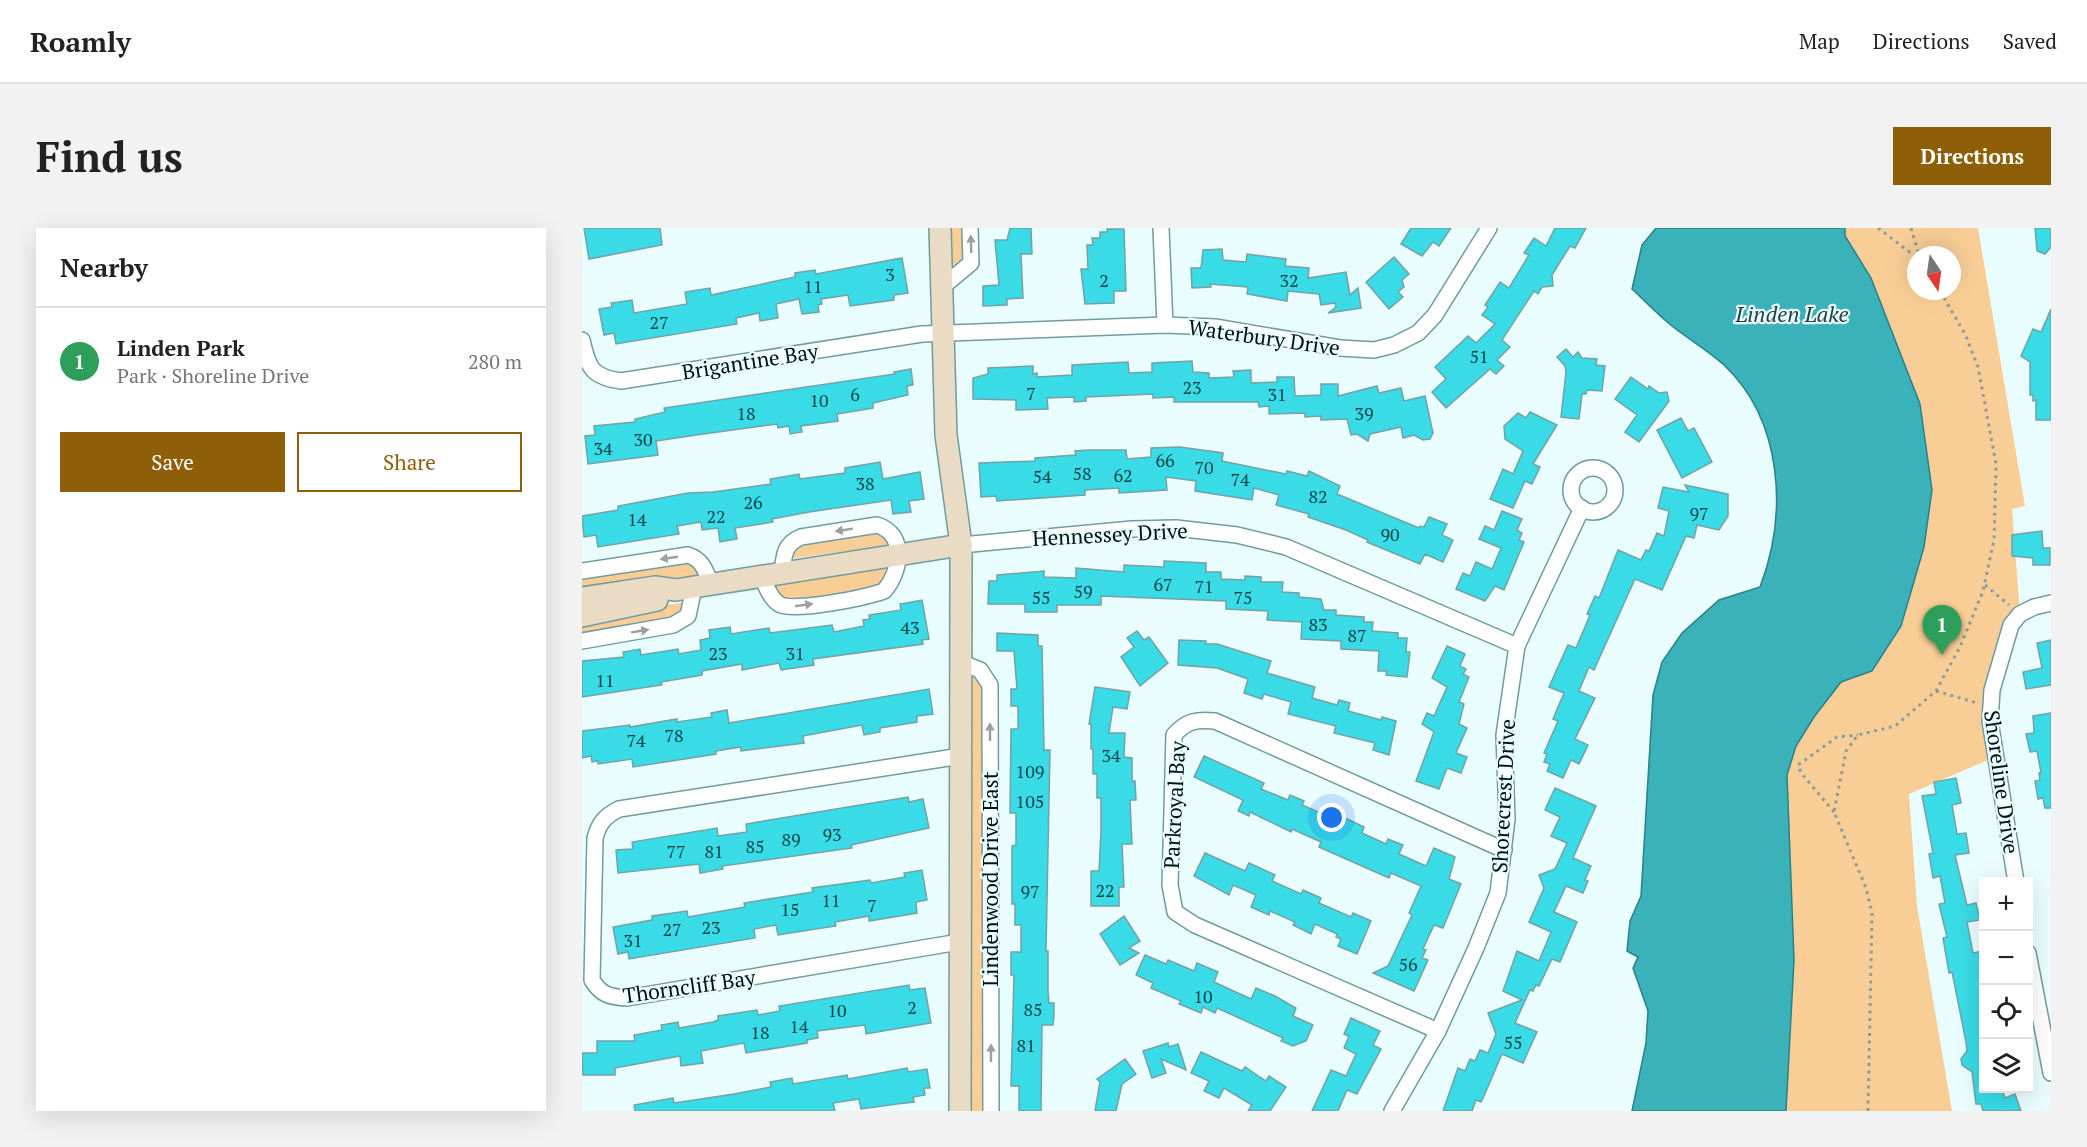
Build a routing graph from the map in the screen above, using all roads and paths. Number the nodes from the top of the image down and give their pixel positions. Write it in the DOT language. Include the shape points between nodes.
graph roads {
  1 [pos="940,228"];
  2 [pos="970,228"];
  3 [pos="1161,228"];
  4 [pos="1490,228"];
  5 [pos="1878,228"];
  6 [pos="1911,228"];
  7 [pos="1916,246"];
  8 [pos="1907,248"];
  9 [pos="941,288"];
  10 [pos="1945,300"];
  11 [pos="1165,325"];
  12 [pos="944,333"];
  13 [pos="582,340"];
  14 [pos="1582,508"];
  15 [pos="961,545"];
  16 [pos="899,556"];
  17 [pos="582,571"];
  18 [pos="772,575"];
  19 [pos="1985,585"];
  20 [pos="693,587"];
  21 [pos="582,598"];
  22 [pos="2051,603"];
  23 [pos="2020,614"];
  24 [pos="582,616"];
  25 [pos="582,641"];
  26 [pos="1517,646"];
  27 [pos="962,663"];
  28 [pos="1936,692"];
  29 [pos="1990,707"];
  30 [pos="1858,735"];
  31 [pos="961,756"];
  32 [pos="1834,812"];
  33 [pos="1504,849"];
  34 [pos="2015,877"];
  35 [pos="959,942"];
  36 [pos="2033,979"];
  37 [pos="1438,1031"];
  38 [pos="2051,1073"];
  39 [pos="960,1111"];
  40 [pos="991,1111"];
  41 [pos="1392,1111"];
  42 [pos="1868,1111"];
  1 -- 9 [label="street, Lindenwood Drive East"];
  9 -- 2 [label="street, one-way" via="971,262"];
  3 -- 11 [label="street"];
  4 -- 11 [label="street, Waterbury Drive" via="1435,315 1418,333 1394,345 1374,350 1340,348 1215,327"];
  5 -- 8 [label="path"];
  6 -- 7 [label="path"];
  9 -- 12 [label="street, Lindenwood Drive East"];
  10 -- 19 [label="path" via="1978,367 1991,435 1997,505"];
  11 -- 12 [label="street, Waterbury Drive"];
  12 -- 13 [label="street, Brigantine Bay" via="621,381 603,378 590,368"];
  12 -- 15 [label="street, Lindenwood Drive East" via="946,435"];
  14 -- 26 [label="street, Shorecrest Drive"];
  15 -- 16 [label="street, Hennessey Drive"];
  15 -- 26 [label="street, Hennessey Drive" via="1132,529 1176,528 1237,535 1286,547"];
  15 -- 27 [label="street, Lindenwood Drive East"];
  16 -- 18 [label="street, Hennessey Drive"];
  16 -- 18 [label="street, one-way" via="894,536 877,525 792,541"];
  18 -- 16 [label="street, one-way" via="771,597 780,604 796,607 884,591 893,579"];
  20 -- 17 [label="street, one-way" via="702,564 688,555"];
  18 -- 20 [label="street, Hennessey Drive"];
  19 -- 23 [label="path"];
  19 -- 28 [label="path" via="1960,647"];
  20 -- 21 [label="street, Hennessey Drive" via="655,587"];
  20 -- 24 [label="street, Hennessey Drive" via="662,599"];
  25 -- 20 [label="street, one-way" via="674,625 688,616"];
  22 -- 23 [label="street"];
  23 -- 29 [label="street, Shoreline Drive" via="2006,639"];
  26 -- 33 [label="street, Shorecrest Drive" via="1504,735"];
  27 -- 31 [label="street, Lindenwood Drive East"];
  40 -- 27 [label="street, Lindenwood Drive East, one-way" via="990,686 980,670"];
  28 -- 29 [label="path"];
  28 -- 30 [label="path" via="1895,726"];
  29 -- 34 [label="street, Shoreline Drive"];
  30 -- 32 [label="path" via="1846,751"];
  30 -- 32 [label="path" via="1837,736 1798,765"];
  31 -- 35 [label="street, Lindenwood Drive East"];
  31 -- 35 [label="street, Thorncliff Bay" via="619,809 608,814 598,825 595,838 592,980 599,991 627,998"];
  32 -- 42 [label="path" via="1866,888 1872,913"];
  33 -- 37 [label="street, Shorecrest Drive" via="1498,893"];
  33 -- 37 [label="street, Parkroyal Bay" via="1215,721 1198,719 1183,724 1174,735 1170,885 1175,912 1195,925"];
  35 -- 39 [label="street, Lindenwood Drive East"];
  36 -- 38 [label="street"];
  37 -- 41 [label="street, Shorecrest Drive"];
}
